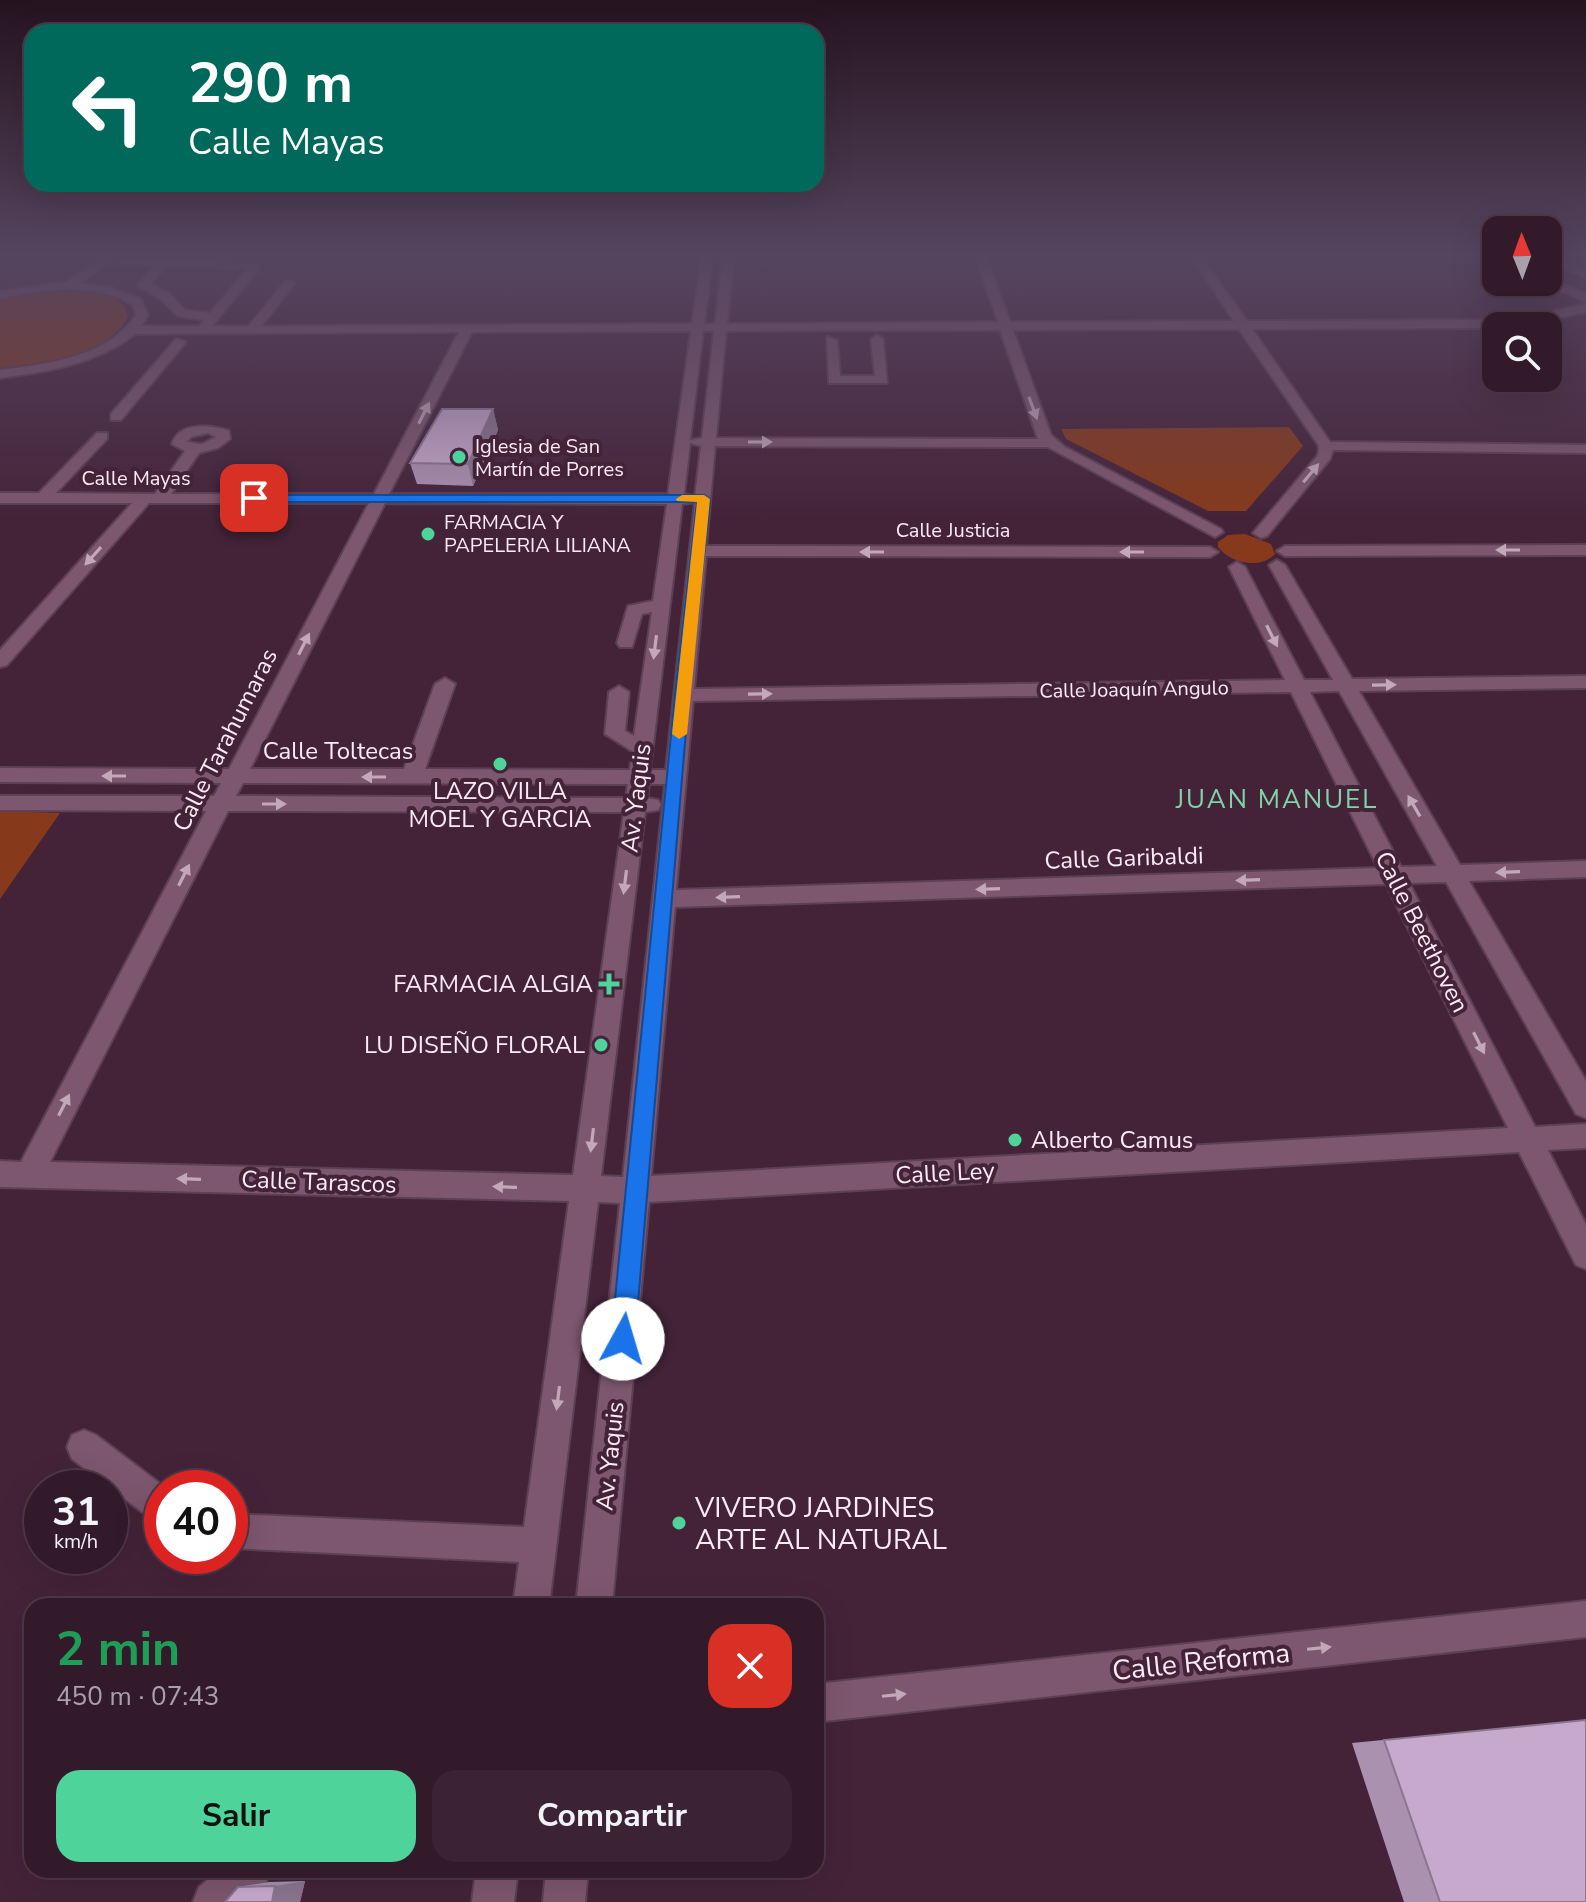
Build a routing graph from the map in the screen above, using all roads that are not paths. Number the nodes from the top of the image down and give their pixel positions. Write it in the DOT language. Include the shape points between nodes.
graph roads {
  1 [pos="111,344"];
  2 [pos="178,344"];
  3 [pos="459,344"];
  4 [pos="705,344"];
  5 [pos="708,344"];
  6 [pos="831,344"];
  7 [pos="883,344"];
  8 [pos="885,344"];
  9 [pos="1009,344"];
  10 [pos="1256,344"];
  11 [pos="817,359"];
  12 [pos="0,374"];
  13 [pos="897,378"];
  14 [pos="820,381"];
  15 [pos="116,417"];
  16 [pos="102,436"];
  17 [pos="682,442"];
  18 [pos="709,442"];
  19 [pos="1050,443"];
  20 [pos="1326,446"];
  21 [pos="194,449"];
  22 [pos="1586,449"];
  23 [pos="0,498"];
  24 [pos="43,498"];
  25 [pos="152,498"];
  26 [pos="376,506"];
  27 [pos="674,506"];
  28 [pos="703,506"];
  29 [pos="0,512"];
  30 [pos="132,513"];
  31 [pos="1238,531"];
  32 [pos="1586,550"];
  33 [pos="696,551"];
  34 [pos="1210,552"];
  35 [pos="1264,564"];
  36 [pos="661,605"];
  37 [pos="626,643"];
  38 [pos="0,661"];
  39 [pos="1586,682"];
  40 [pos="445,684"];
  41 [pos="1298,686"];
  42 [pos="1345,686"];
  43 [pos="619,692"];
  44 [pos="682,695"];
  45 [pos="643,748"];
  46 [pos="0,775"];
  47 [pos="235,776"];
  48 [pos="412,777"];
  49 [pos="676,777"];
  50 [pos="637,791"];
  51 [pos="0,803"];
  52 [pos="221,804"];
  53 [pos="673,805"];
  54 [pos="1586,869"];
  55 [pos="1453,874"];
  56 [pos="1394,876"];
  57 [pos="665,899"];
  58 [pos="1586,1106"];
  59 [pos="1586,1136"];
  60 [pos="1527,1140"];
  61 [pos="0,1174"];
  62 [pos="29,1175"];
  63 [pos="585,1189"];
  64 [pos="639,1190"];
  65 [pos="1586,1255"];
  66 [pos="84,1447"];
  67 [pos="144,1492"];
  68 [pos="248,1532"];
  69 [pos="539,1545"];
  70 [pos="532,1598"];
  71 [pos="595,1598"];
  72 [pos="1586,1619"];
  73 [pos="824,1702"];
  74 [pos="241,1878"];
  75 [pos="496,1878"];
  76 [pos="566,1878"];
  77 [pos="214,1902"];
  78 [pos="493,1902"];
  79 [pos="564,1902"];
  1 -- 12 [label="street" via="63,363"];
  2 -- 15 [label="street"];
  26 -- 3 [label="street, Calle Tarahumaras, one-way"];
  4 -- 17 [label="street, Av. Yaquis" via="688,397"];
  5 -- 18 [label="street, Av. Yaquis"];
  6 -- 7 [label="street" via="834,380 882,380"];
  8 -- 13 [label="street"];
  9 -- 19 [label="street, one-way"];
  10 -- 20 [label="street"];
  11 -- 14 [label="street"];
  16 -- 24 [label="street"];
  17 -- 18 [label="street"];
  17 -- 27 [label="street, Av. Yaquis"];
  18 -- 19 [label="street, one-way"];
  18 -- 28 [label="street, Av. Yaquis"];
  19 -- 31 [label="street"];
  20 -- 22 [label="street"];
  31 -- 20 [label="street, one-way" via="1325,456"];
  21 -- 25 [label="street"];
  23 -- 24 [label="street, Calle Mayas"];
  24 -- 25 [label="street, Calle Mayas"];
  25 -- 26 [label="street, Calle Mayas"];
  25 -- 30 [label="street"];
  26 -- 27 [label="street, Calle Mayas"];
  26 -- 30 [label="street, Calle Mayas"];
  47 -- 26 [label="street, Calle Tarahumaras, one-way"];
  27 -- 28 [label="street, Calle Mayas"];
  27 -- 36 [label="street, Av. Yaquis"];
  28 -- 33 [label="street, Av. Yaquis"];
  29 -- 30 [label="street, Calle Mayas"];
  30 -- 38 [label="street, one-way"];
  31 -- 34 [label="street" via="1207,540"];
  31 -- 35 [label="street" via="1278,542"];
  32 -- 35 [label="street, one-way"];
  34 -- 33 [label="street, Calle Justicia, one-way"];
  33 -- 44 [label="street, Av. Yaquis"];
  34 -- 35 [label="street" via="1220,561"];
  35 -- 41 [label="street, Calle Beethoven, one-way"];
  35 -- 42 [label="street"];
  36 -- 37 [label="street" via="634,610"];
  36 -- 45 [label="street, Av. Yaquis, one-way"];
  42 -- 39 [label="street, Calle Joaquín Angulo, one-way"];
  40 -- 48 [label="street"];
  41 -- 42 [label="street, Calle Joaquín Angulo"];
  44 -- 41 [label="street, Calle Joaquín Angulo, one-way"];
  41 -- 56 [label="street, Calle Beethoven"];
  55 -- 42 [label="street, one-way"];
  43 -- 45 [label="street" via="615,734"];
  44 -- 49 [label="street, Av. Yaquis"];
  45 -- 50 [label="street, Av. Yaquis"];
  47 -- 46 [label="street, Calle Toltecas, one-way"];
  48 -- 47 [label="street, Calle Toltecas, one-way"];
  47 -- 52 [label="street, Calle Tarahumaras"];
  48 -- 50 [label="street, Calle Toltecas"];
  49 -- 50 [label="street, Calle Toltecas"];
  49 -- 53 [label="street, Av. Yaquis"];
  52 -- 50 [label="street, Calle Toltecas, one-way"];
  50 -- 53 [label="street, Calle Toltecas"];
  50 -- 63 [label="street, Av. Yaquis, one-way"];
  51 -- 52 [label="street, Calle Toltecas"];
  62 -- 52 [label="street, Calle Tarahumaras, one-way"];
  53 -- 57 [label="street, Av. Yaquis"];
  54 -- 55 [label="street, Calle Garibaldi, one-way"];
  55 -- 56 [label="street, Calle Garibaldi"];
  55 -- 58 [label="street"];
  56 -- 57 [label="street, Calle Garibaldi, one-way"];
  56 -- 60 [label="street, Calle Beethoven, one-way"];
  57 -- 64 [label="street, Av. Yaquis"];
  59 -- 60 [label="street, Calle Ley"];
  60 -- 64 [label="street, Calle Ley"];
  60 -- 65 [label="street, Calle Beethoven"];
  61 -- 62 [label="street, Calle Tarascos"];
  63 -- 62 [label="street, Calle Tarascos, one-way"];
  63 -- 64 [label="street, Calle Tarascos"];
  63 -- 69 [label="street, Av. Yaquis, one-way"];
  64 -- 71 [label="street, Av. Yaquis"];
  66 -- 67 [label="street"];
  68 -- 69 [label="street"];
  69 -- 70 [label="street, Av. Yaquis"];
  73 -- 72 [label="street, Calle Reforma, one-way"];
  74 -- 77 [label="street"];
  75 -- 78 [label="street"];
  76 -- 79 [label="street"];
}
